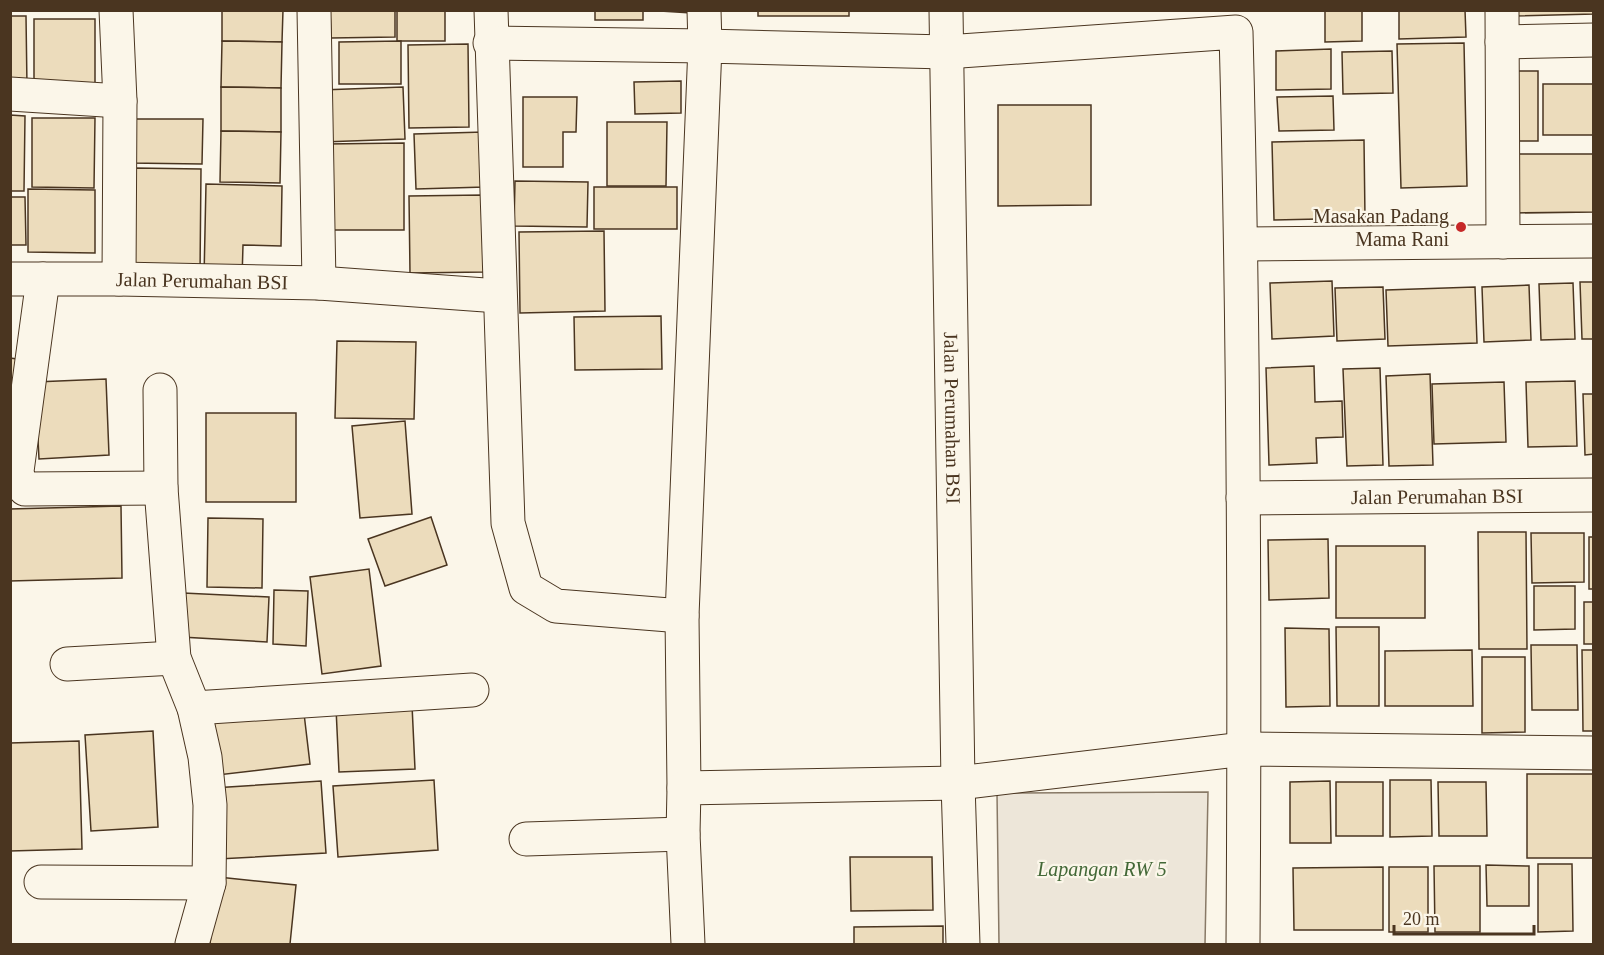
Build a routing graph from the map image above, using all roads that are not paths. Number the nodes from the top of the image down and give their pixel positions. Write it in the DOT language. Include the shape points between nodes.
graph roads {
  1 [pos="116,10"];
  2 [pos="314,10"];
  3 [pos="491,10"];
  4 [pos="704,10"];
  5 [pos="946,10"];
  6 [pos="1236,21"];
  7 [pos="1502,26"];
  8 [pos="1593,40"];
  9 [pos="490,43"];
  10 [pos="705,46"];
  11 [pos="946,52"];
  12 [pos="10,94"];
  13 [pos="120,101"];
  14 [pos="1593,241"];
  15 [pos="1503,242"];
  16 [pos="1242,244"];
  17 [pos="10,279"];
  18 [pos="43,279"];
  19 [pos="119,279"];
  20 [pos="319,284"];
  21 [pos="499,296"];
  22 [pos="160,390"];
  23 [pos="161,488"];
  24 [pos="1593,495"];
  25 [pos="1243,498"];
  26 [pos="682,616"];
  27 [pos="174,658"];
  28 [pos="67,664"];
  29 [pos="472,690"];
  30 [pos="194,708"];
  31 [pos="1244,749"];
  32 [pos="1593,753"];
  33 [pos="958,783"];
  34 [pos="684,788"];
  35 [pos="683,834"];
  36 [pos="526,839"];
  37 [pos="41,882"];
  38 [pos="209,883"];
  39 [pos="192,945"];
  40 [pos="688,945"];
  41 [pos="963,945"];
  42 [pos="1243,945"];
  1 -- 13 [label="street, Jalan Perumahan BSI"];
  2 -- 20 [label="street, Jalan Perumahan BSI"];
  3 -- 9 [label="street"];
  4 -- 10 [label="street"];
  5 -- 11 [label="street, Jalan Perumahan BSI"];
  6 -- 11 [label="street"];
  6 -- 16 [label="street"];
  7 -- 8 [label="street"];
  7 -- 15 [label="street"];
  9 -- 10 [label="street"];
  9 -- 21 [label="street"];
  10 -- 11 [label="street"];
  10 -- 26 [label="street"];
  11 -- 33 [label="street, Jalan Perumahan BSI"];
  12 -- 13 [label="street"];
  13 -- 19 [label="street, Jalan Perumahan BSI"];
  14 -- 15 [label="street"];
  15 -- 16 [label="street"];
  16 -- 25 [label="street"];
  17 -- 18 [label="street"];
  18 -- 19 [label="street"];
  18 -- 23 [label="street" via="17,471 19,482 25,489"];
  19 -- 20 [label="street, Jalan Perumahan BSI"];
  20 -- 21 [label="street, Jalan Perumahan BSI"];
  21 -- 26 [label="street" via="508,523 526,588 556,606"];
  22 -- 23 [label="street"];
  23 -- 27 [label="street"];
  24 -- 25 [label="street, Jalan Perumahan BSI"];
  25 -- 31 [label="street"];
  26 -- 34 [label="street"];
  27 -- 28 [label="street"];
  27 -- 30 [label="street"];
  29 -- 30 [label="street"];
  30 -- 38 [label="street" via="210,806"];
  31 -- 32 [label="street"];
  31 -- 33 [label="street"];
  31 -- 42 [label="street"];
  33 -- 34 [label="street"];
  33 -- 41 [label="street, Jalan Perumahan BSI"];
  34 -- 35 [label="street"];
  35 -- 36 [label="street"];
  35 -- 40 [label="street"];
  37 -- 38 [label="street"];
  38 -- 39 [label="street"];
}
